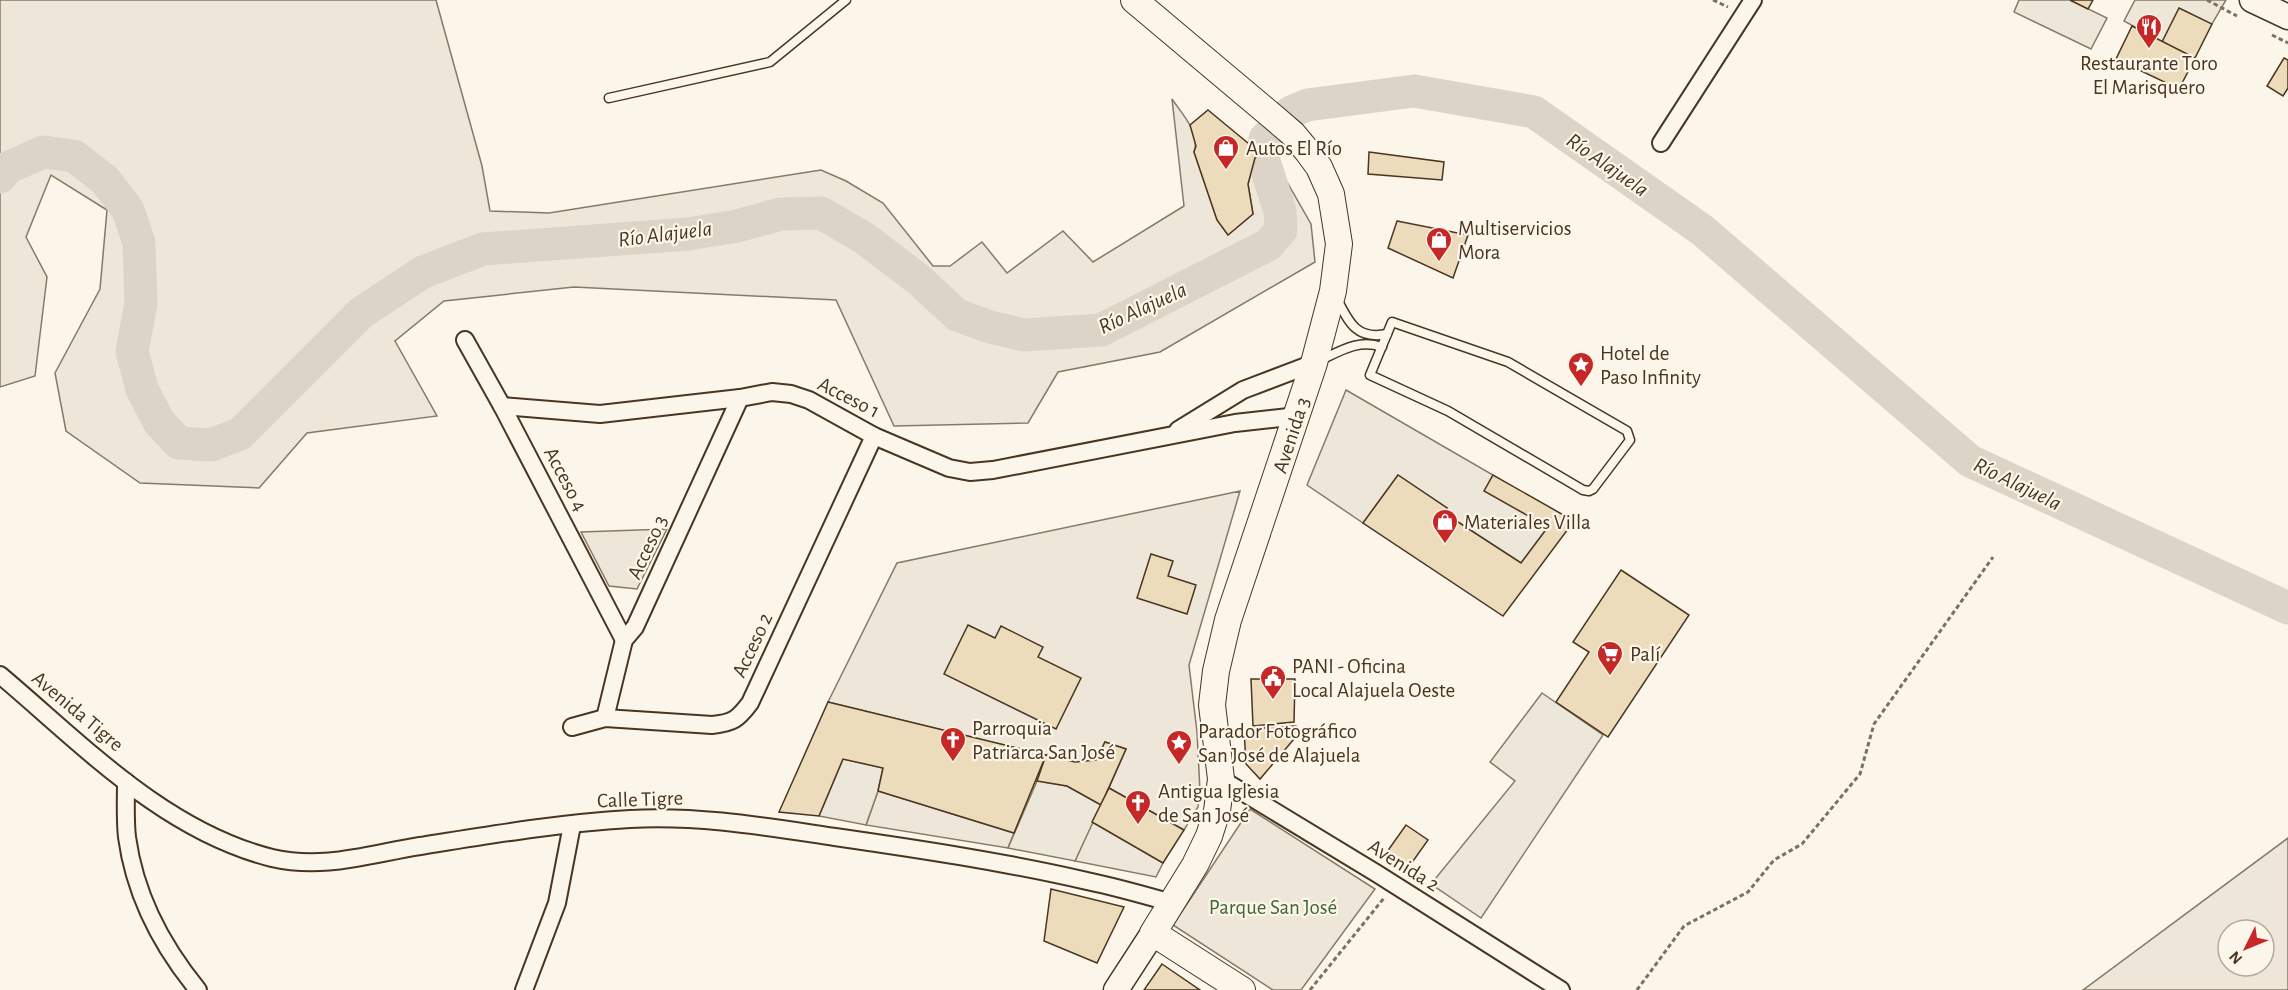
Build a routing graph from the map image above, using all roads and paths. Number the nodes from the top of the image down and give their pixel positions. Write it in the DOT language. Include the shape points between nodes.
graph roads {
  1 [pos="846,0"];
  2 [pos="1134,0"];
  3 [pos="1753,0"];
  4 [pos="2253,1"];
  5 [pos="2288,19"];
  6 [pos="609,98"];
  7 [pos="1661,142"];
  8 [pos="1333,291"];
  9 [pos="1387,334"];
  10 [pos="465,340"];
  11 [pos="1382,347"];
  12 [pos="1314,363"];
  13 [pos="740,398"];
  14 [pos="502,406"];
  15 [pos="1298,416"];
  16 [pos="874,436"];
  17 [pos="1167,437"];
  18 [pos="1993,557"];
  19 [pos="624,640"];
  20 [pos="0,675"];
  21 [pos="605,718"];
  22 [pos="572,727"];
  23 [pos="1221,779"];
  24 [pos="126,782"];
  25 [pos="572,825"];
  26 [pos="1394,885"];
  27 [pos="1172,903"];
  28 [pos="1153,933"];
  29 [pos="198,990"];
  30 [pos="524,990"];
  31 [pos="1116,990"];
  32 [pos="1242,990"];
  33 [pos="1310,990"];
  34 [pos="1561,990"];
  35 [pos="1637,990"];
  1 -- 6 [label="lane" via="770,62"];
  2 -- 8 [label="main road, Avenida 3" via="1293,134 1319,167 1331,194 1339,244"];
  3 -- 7 [label="street"];
  4 -- 5 [label="main road"];
  8 -- 9 [label="lane" via="1348,322 1359,331 1376,336"];
  8 -- 12 [label="main road, Avenida 3"];
  9 -- 11 [label="lane"];
  9 -- 11 [label="lane" via="1392,322 1508,362 1627,431 1630,440 1593,489 1583,490 1448,411 1370,375"];
  10 -- 14 [label="street, Acceso 4"];
  11 -- 12 [label="lane" via="1363,343 1350,346"];
  12 -- 15 [label="main road, Avenida 3"];
  12 -- 17 [label="street, Acceso 1" via="1243,390"];
  13 -- 14 [label="street, Acceso 1" via="600,414"];
  13 -- 16 [label="street, Acceso 1" via="772,392 791,394"];
  13 -- 19 [label="street, Acceso 3" via="635,627"];
  14 -- 19 [label="street, Acceso 4"];
  15 -- 17 [label="street, Acceso 1" via="1235,423"];
  15 -- 23 [label="main road, Avenida 3" via="1228,620 1216,671 1212,705"];
  16 -- 17 [label="street, Acceso 1" via="949,468 970,472"];
  16 -- 21 [label="street, Acceso 2" via="750,703 740,716 712,725"];
  18 -- 35 [label="path" via="1874,724 1860,774 1802,844 1774,860 1748,892 1684,926"];
  19 -- 21 [label="street, Acceso 3"];
  20 -- 24 [label="street, Avenida Tigre"];
  21 -- 22 [label="street, Acceso 2"];
  23 -- 26 [label="street, Avenida 2"];
  23 -- 27 [label="main road, Avenida 3" via="1209,836"];
  24 -- 25 [label="street, Calle Tigre" via="199,829 272,858 309,864"];
  24 -- 29 [label="street" via="127,836 135,876 160,937"];
  25 -- 27 [label="street, Calle Tigre" via="630,819 725,821 1075,879"];
  25 -- 30 [label="street" via="557,903"];
  26 -- 33 [label="path"];
  26 -- 34 [label="street, Avenida 2"];
  27 -- 28 [label="main road, Avenida 3"];
  28 -- 31 [label="main road"];
  28 -- 32 [label="main road"];
}
